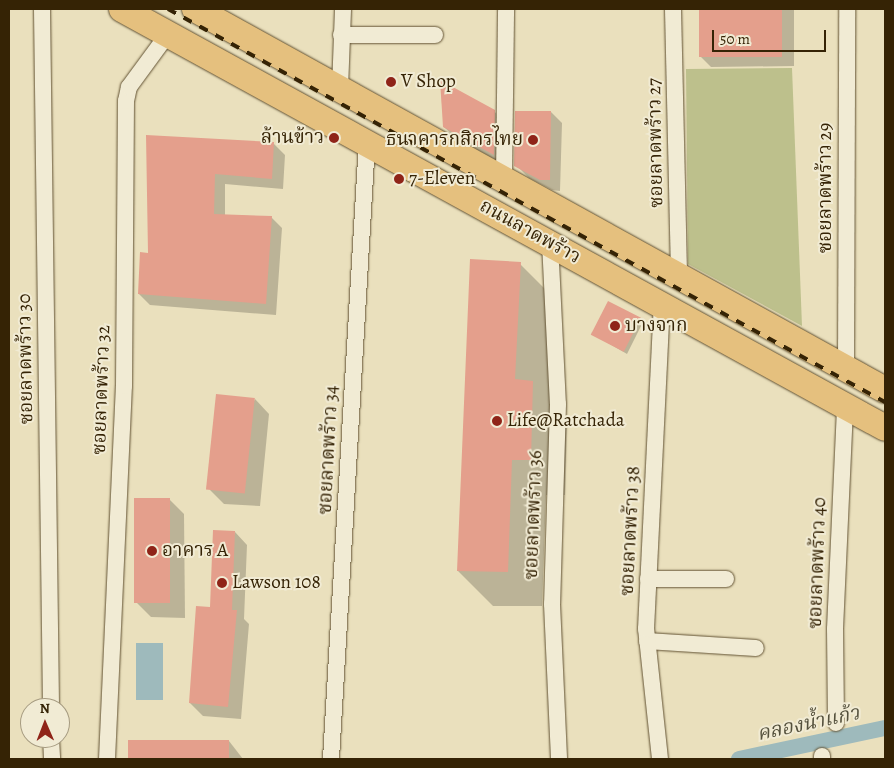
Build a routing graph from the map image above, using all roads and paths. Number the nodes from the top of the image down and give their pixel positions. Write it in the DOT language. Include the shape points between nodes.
graph roads {
  1 [pos="42,9"];
  2 [pos="122,9"];
  3 [pos="195,9"];
  4 [pos="343,9"];
  5 [pos="506,9"];
  6 [pos="673,9"];
  7 [pos="846,9"];
  8 [pos="168,34"];
  9 [pos="342,35"];
  10 [pos="435,35"];
  11 [pos="340,88"];
  12 [pos="367,143"];
  13 [pos="504,178"];
  14 [pos="550,242"];
  15 [pos="679,276"];
  16 [pos="662,304"];
  17 [pos="846,368"];
  18 [pos="885,390"];
  19 [pos="844,406"];
  20 [pos="885,428"];
  21 [pos="648,579"];
  22 [pos="726,579"];
  23 [pos="647,640"];
  24 [pos="756,648"];
  25 [pos="51,698"];
  26 [pos="836,723"];
  27 [pos="108,759"];
  28 [pos="331,759"];
  29 [pos="559,759"];
  30 [pos="660,759"];
  1 -- 25 [label="street, ซอยลาดพร้าว 30"];
  2 -- 8 [label="main road, ถนนลาดพร้าว"];
  3 -- 11 [label="main road, ถนนลาดพร้าว"];
  4 -- 9 [label="street"];
  5 -- 13 [label="street"];
  6 -- 15 [label="street, ซอยลาดพร้าว 27"];
  7 -- 17 [label="street, ซอยลาดพร้าว 29"];
  8 -- 12 [label="main road, ถนนลาดพร้าว"];
  8 -- 27 [label="street, ซอยลาดพร้าว 32" via="129,88 126,101 124,386"];
  9 -- 10 [label="street"];
  9 -- 11 [label="street"];
  11 -- 13 [label="main road, ถนนลาดพร้าว"];
  12 -- 14 [label="main road, ถนนลาดพร้าว"];
  12 -- 28 [label="street, ซอยลาดพร้าว 34"];
  13 -- 15 [label="main road, ถนนลาดพร้าว"];
  14 -- 16 [label="main road, ถนนลาดพร้าว"];
  14 -- 29 [label="street, ซอยลาดพร้าว 36" via="558,404 552,604"];
  15 -- 17 [label="main road, ถนนลาดพร้าว"];
  16 -- 19 [label="main road, ถนนลาดพร้าว"];
  16 -- 21 [label="street, ซอยลาดพร้าว 38"];
  17 -- 18 [label="main road, ถนนลาดพร้าว"];
  19 -- 20 [label="main road, ถนนลาดพร้าว"];
  19 -- 26 [label="street, ซอยลาดพร้าว 40" via="835,629"];
  21 -- 22 [label="street"];
  21 -- 23 [label="street, ซอยลาดพร้าว 38"];
  23 -- 24 [label="street"];
  23 -- 30 [label="street, ซอยลาดพร้าว 38"];
}
